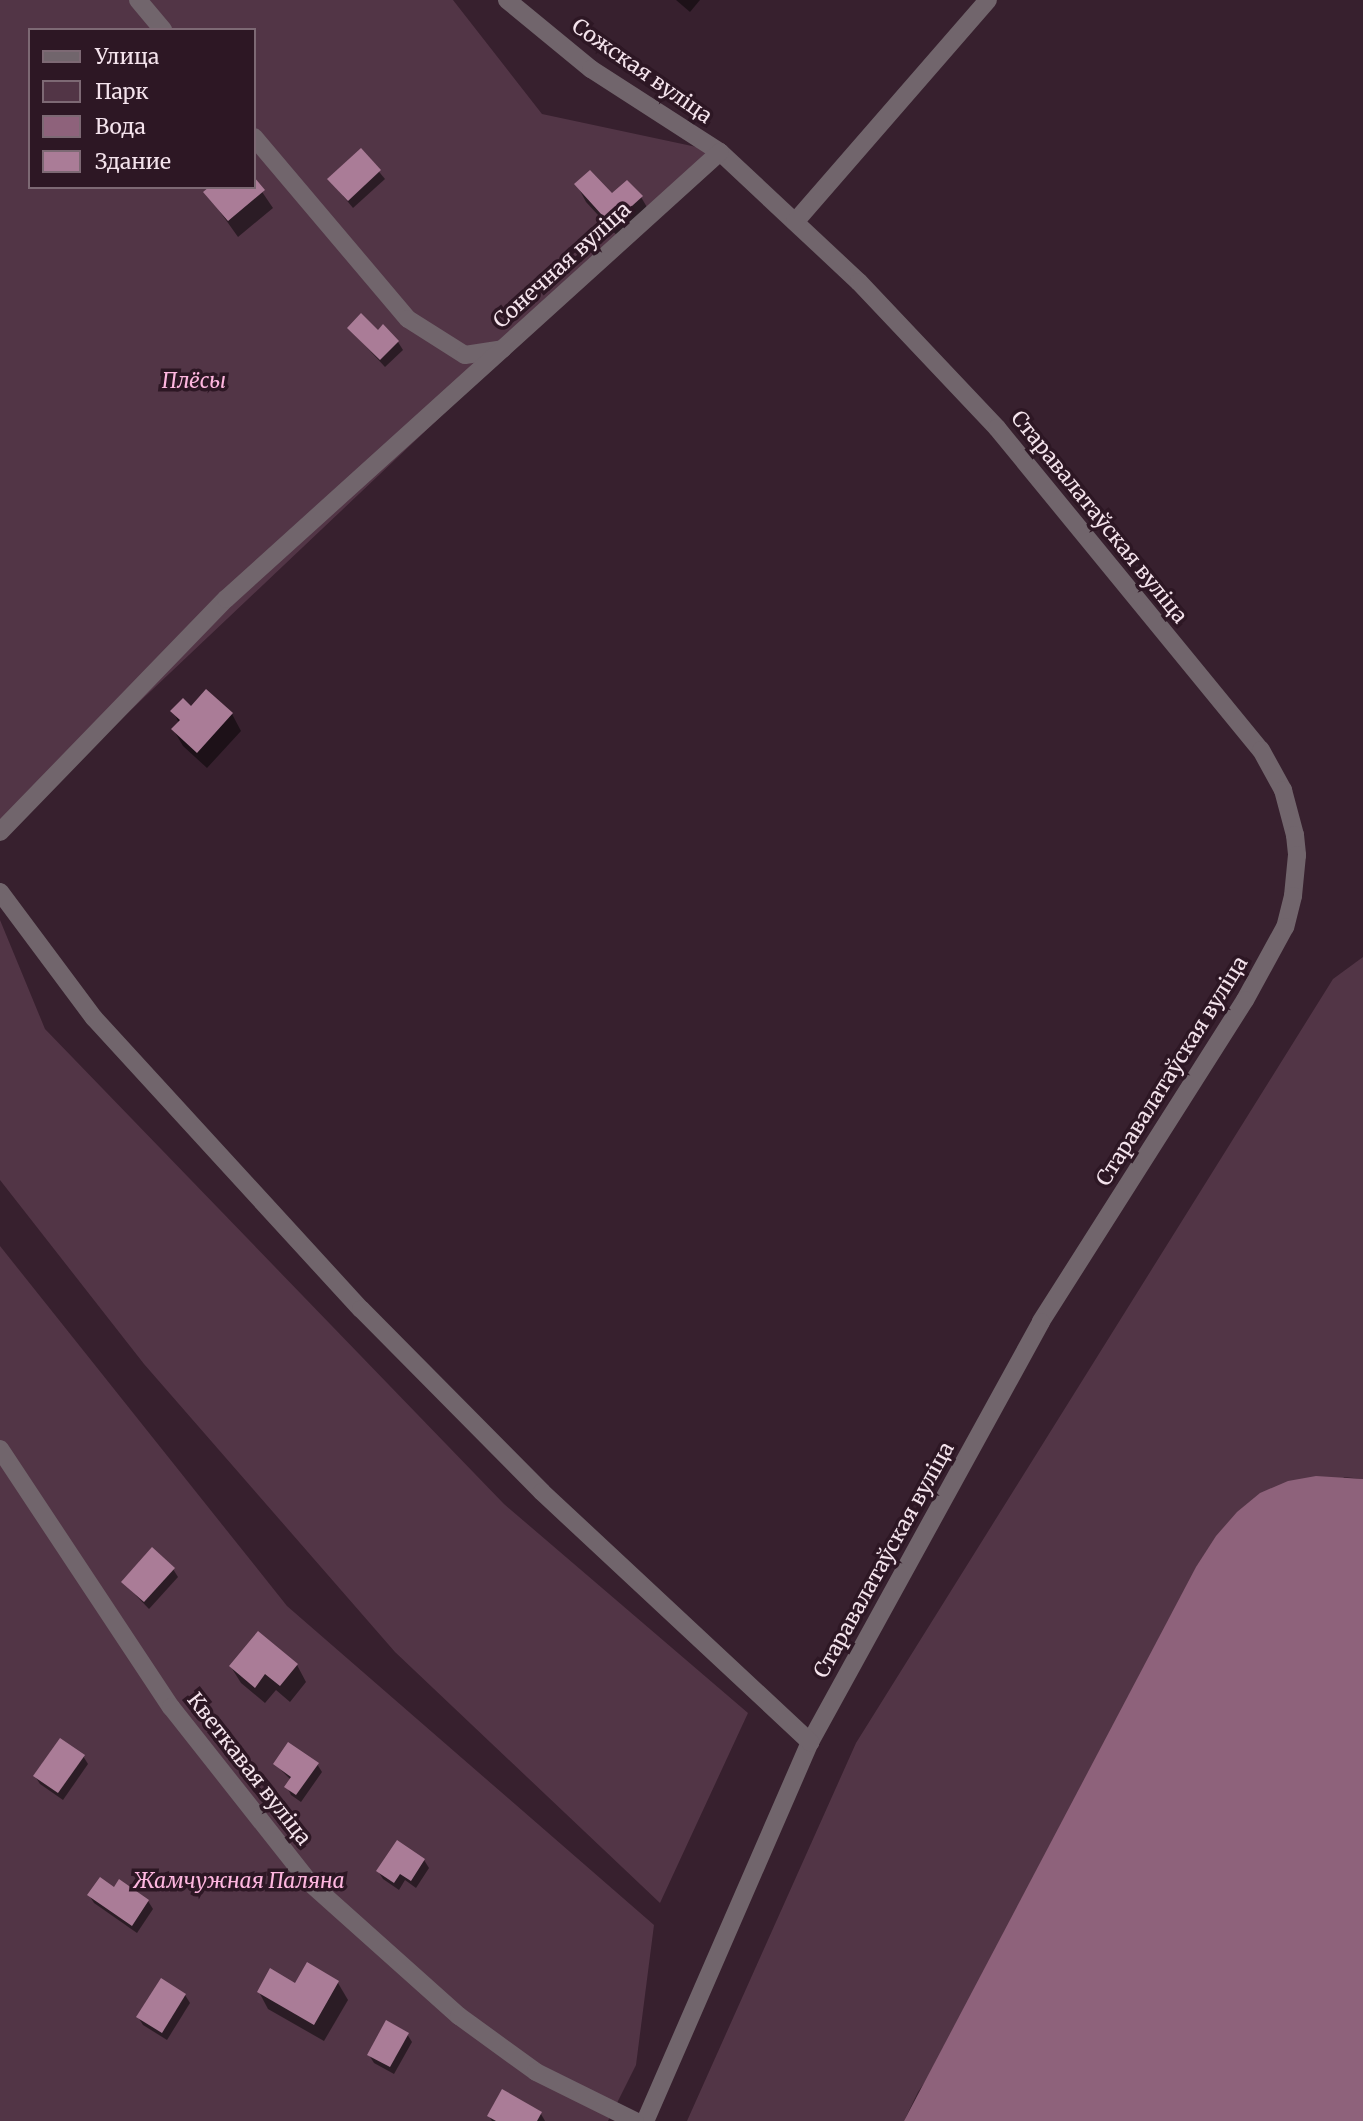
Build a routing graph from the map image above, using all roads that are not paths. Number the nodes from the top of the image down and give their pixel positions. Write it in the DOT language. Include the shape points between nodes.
graph roads {
  1 [pos="138,0"];
  2 [pos="507,0"];
  3 [pos="988,0"];
  4 [pos="161,28"];
  5 [pos="256,139"];
  6 [pos="720,152"];
  7 [pos="795,222"];
  8 [pos="503,349"];
  9 [pos="0,832"];
  10 [pos="0,892"];
  11 [pos="0,1448"];
  12 [pos="810,1742"];
  13 [pos="635,2121"];
  14 [pos="645,2121"];
  1 -- 4 [label="street"];
  2 -- 6 [label="street, Сожская вуліца" via="591,69"];
  3 -- 7 [label="street"];
  5 -- 8 [label="street, Сонечная вуліца" via="408,319 465,355"];
  6 -- 7 [label="street, Старавалатаўская вуліца"];
  6 -- 8 [label="street, Сонечная вуліца"];
  7 -- 12 [label="street, Старавалатаўская вуліца" via="998,428 1261,750 1283,790 1297,855 1285,927 1245,999 1041,1322"];
  8 -- 9 [label="street" via="226,599"];
  10 -- 12 [label="street" via="94,1017 360,1309 541,1492"];
  11 -- 13 [label="street, Кветкавая вуліца" via="171,1707 309,1882 459,2016 536,2072"];
  12 -- 14 [label="street, Старавалатаўская вуліца"];
}
